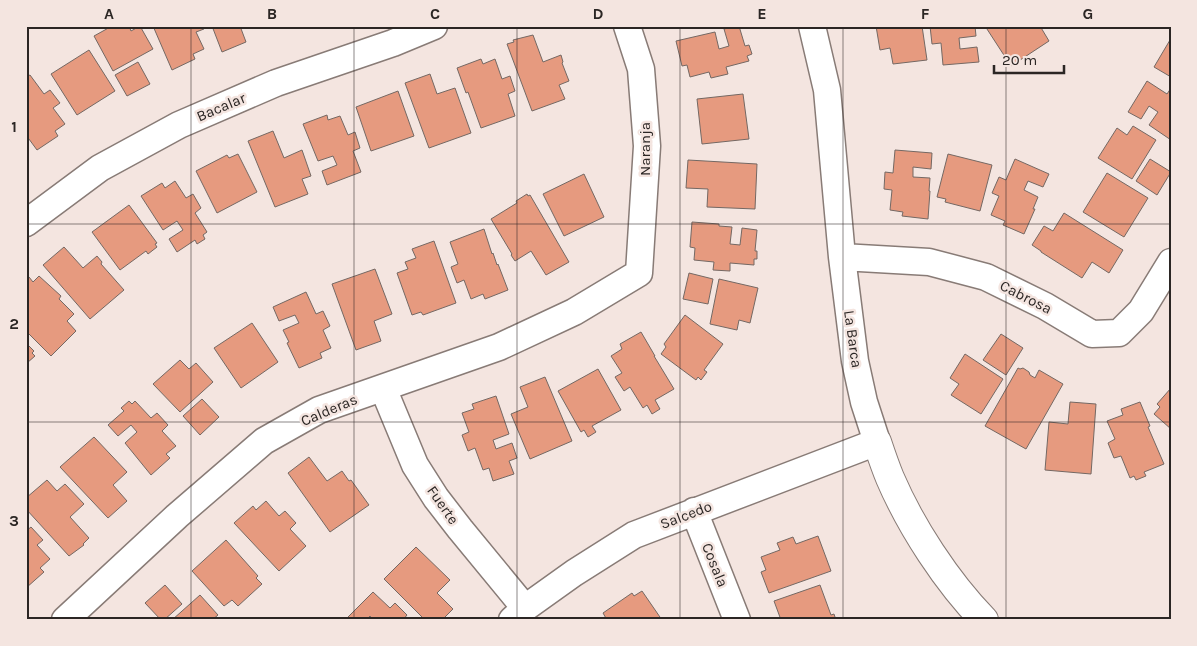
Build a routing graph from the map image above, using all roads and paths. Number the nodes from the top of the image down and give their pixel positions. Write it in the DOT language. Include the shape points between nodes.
graph roads {
  1 [pos="434,26"];
  2 [pos="627,26"];
  3 [pos="812,26"];
  4 [pos="26,223"];
  5 [pos="842,256"];
  6 [pos="1171,262"];
  7 [pos="639,273"];
  8 [pos="383,388"];
  9 [pos="876,442"];
  10 [pos="694,511"];
  11 [pos="519,614"];
  12 [pos="65,620"];
  13 [pos="737,620"];
  14 [pos="984,620"];
  1 -- 4 [label="street, Bacalar" via="276,83 179,125 100,168"];
  2 -- 7 [label="street, Naranja" via="641,69 647,146"];
  3 -- 5 [label="street, La Barca" via="827,90"];
  5 -- 6 [label="street, Cabrosa" via="929,262 986,277 1092,334 1119,333 1141,311"];
  5 -- 9 [label="street, La Barca" via="854,362"];
  7 -- 8 [label="street, Calderas" via="574,312 499,347"];
  8 -- 11 [label="street, Fuerte" via="415,465"];
  8 -- 12 [label="street, Calderas" via="319,410 264,441"];
  9 -- 10 [label="street, Salcedo"];
  9 -- 14 [label="street, La Barca" via="913,524 937,562"];
  10 -- 11 [label="street, Salcedo" via="634,535 574,573"];
  10 -- 13 [label="street, Cosala"];
}
